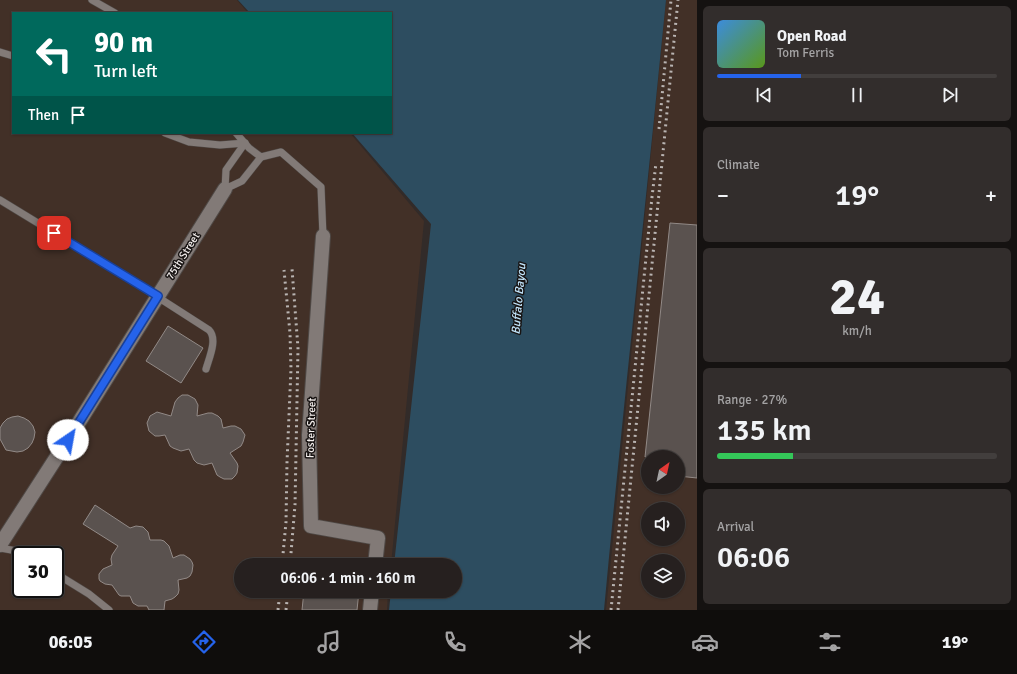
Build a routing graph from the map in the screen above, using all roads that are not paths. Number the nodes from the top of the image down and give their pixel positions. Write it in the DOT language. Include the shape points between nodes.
graph roads {
  1 [pos="92,0"];
  2 [pos="113,12"];
  3 [pos="0,52"];
  4 [pos="12,56"];
  5 [pos="168,134"];
  6 [pos="237,134"];
  7 [pos="245,143"];
  8 [pos="261,157"];
  9 [pos="226,189"];
  10 [pos="0,200"];
  11 [pos="322,236"];
  12 [pos="158,296"];
  13 [pos="206,369"];
  14 [pos="0,545"];
  15 [pos="0,548"];
  16 [pos="12,550"];
  17 [pos="376,558"];
  18 [pos="64,579"];
  19 [pos="371,598"];
  20 [pos="109,610"];
  21 [pos="370,610"];
  1 -- 2 [label="lane"];
  3 -- 4 [label="lane"];
  5 -- 7 [label="lane" via="189,142"];
  6 -- 7 [label="lane"];
  7 -- 8 [label="lane"];
  7 -- 9 [label="lane" via="226,170"];
  8 -- 9 [label="lane" via="242,181"];
  8 -- 11 [label="lane" via="281,152 321,187"];
  9 -- 12 [label="street, 75th Street"];
  10 -- 12 [label="lane"];
  11 -- 17 [label="street, Foster Street" via="309,435 311,526 378,538"];
  12 -- 13 [label="lane" via="212,333 212,347"];
  12 -- 14 [label="street, 75th Street"];
  15 -- 16 [label="lane"];
  18 -- 20 [label="lane"];
  19 -- 21 [label="street"];
}
